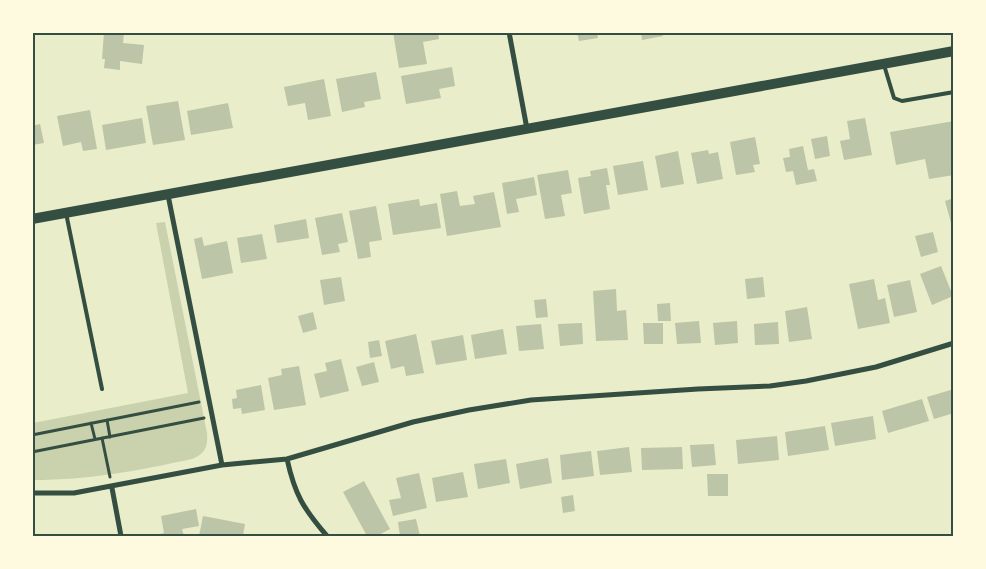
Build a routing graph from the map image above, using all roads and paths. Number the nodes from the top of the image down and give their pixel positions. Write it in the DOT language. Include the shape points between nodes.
graph roads {
  1 [pos="508,32"];
  2 [pos="954,51"];
  3 [pos="884,64"];
  4 [pos="954,92"];
  5 [pos="527,129"];
  6 [pos="168,195"];
  7 [pos="66,214"];
  8 [pos="32,220"];
  9 [pos="954,343"];
  10 [pos="102,389"];
  11 [pos="209,400"];
  12 [pos="212,417"];
  13 [pos="107,420"];
  14 [pos="91,423"];
  15 [pos="32,435"];
  16 [pos="110,437"];
  17 [pos="102,438"];
  18 [pos="94,440"];
  19 [pos="32,452"];
  20 [pos="287,459"];
  21 [pos="222,465"];
  22 [pos="112,488"];
  23 [pos="32,493"];
  24 [pos="120,536"];
  25 [pos="327,536"];
  1 -- 5 [label="street"];
  2 -- 3 [label="main road"];
  3 -- 4 [label="lane" via="894,98 902,101"];
  3 -- 5 [label="main road"];
  5 -- 6 [label="main road"];
  6 -- 7 [label="main road"];
  6 -- 11 [label="street"];
  7 -- 8 [label="main road"];
  7 -- 10 [label="lane"];
  9 -- 20 [label="street" via="876,367 788,384 577,396 469,410 404,424"];
  11 -- 12 [label="street"];
  11 -- 13 [label="path"];
  12 -- 16 [label="path"];
  12 -- 21 [label="street"];
  13 -- 14 [label="path"];
  13 -- 16 [label="path"];
  14 -- 15 [label="path"];
  14 -- 18 [label="path"];
  16 -- 17 [label="path"];
  17 -- 18 [label="path"];
  17 -- 22 [label="path"];
  18 -- 19 [label="path"];
  20 -- 21 [label="street"];
  20 -- 25 [label="street" via="292,486 299,500"];
  21 -- 22 [label="street"];
  22 -- 23 [label="street" via="74,493"];
  22 -- 24 [label="street"];
}
